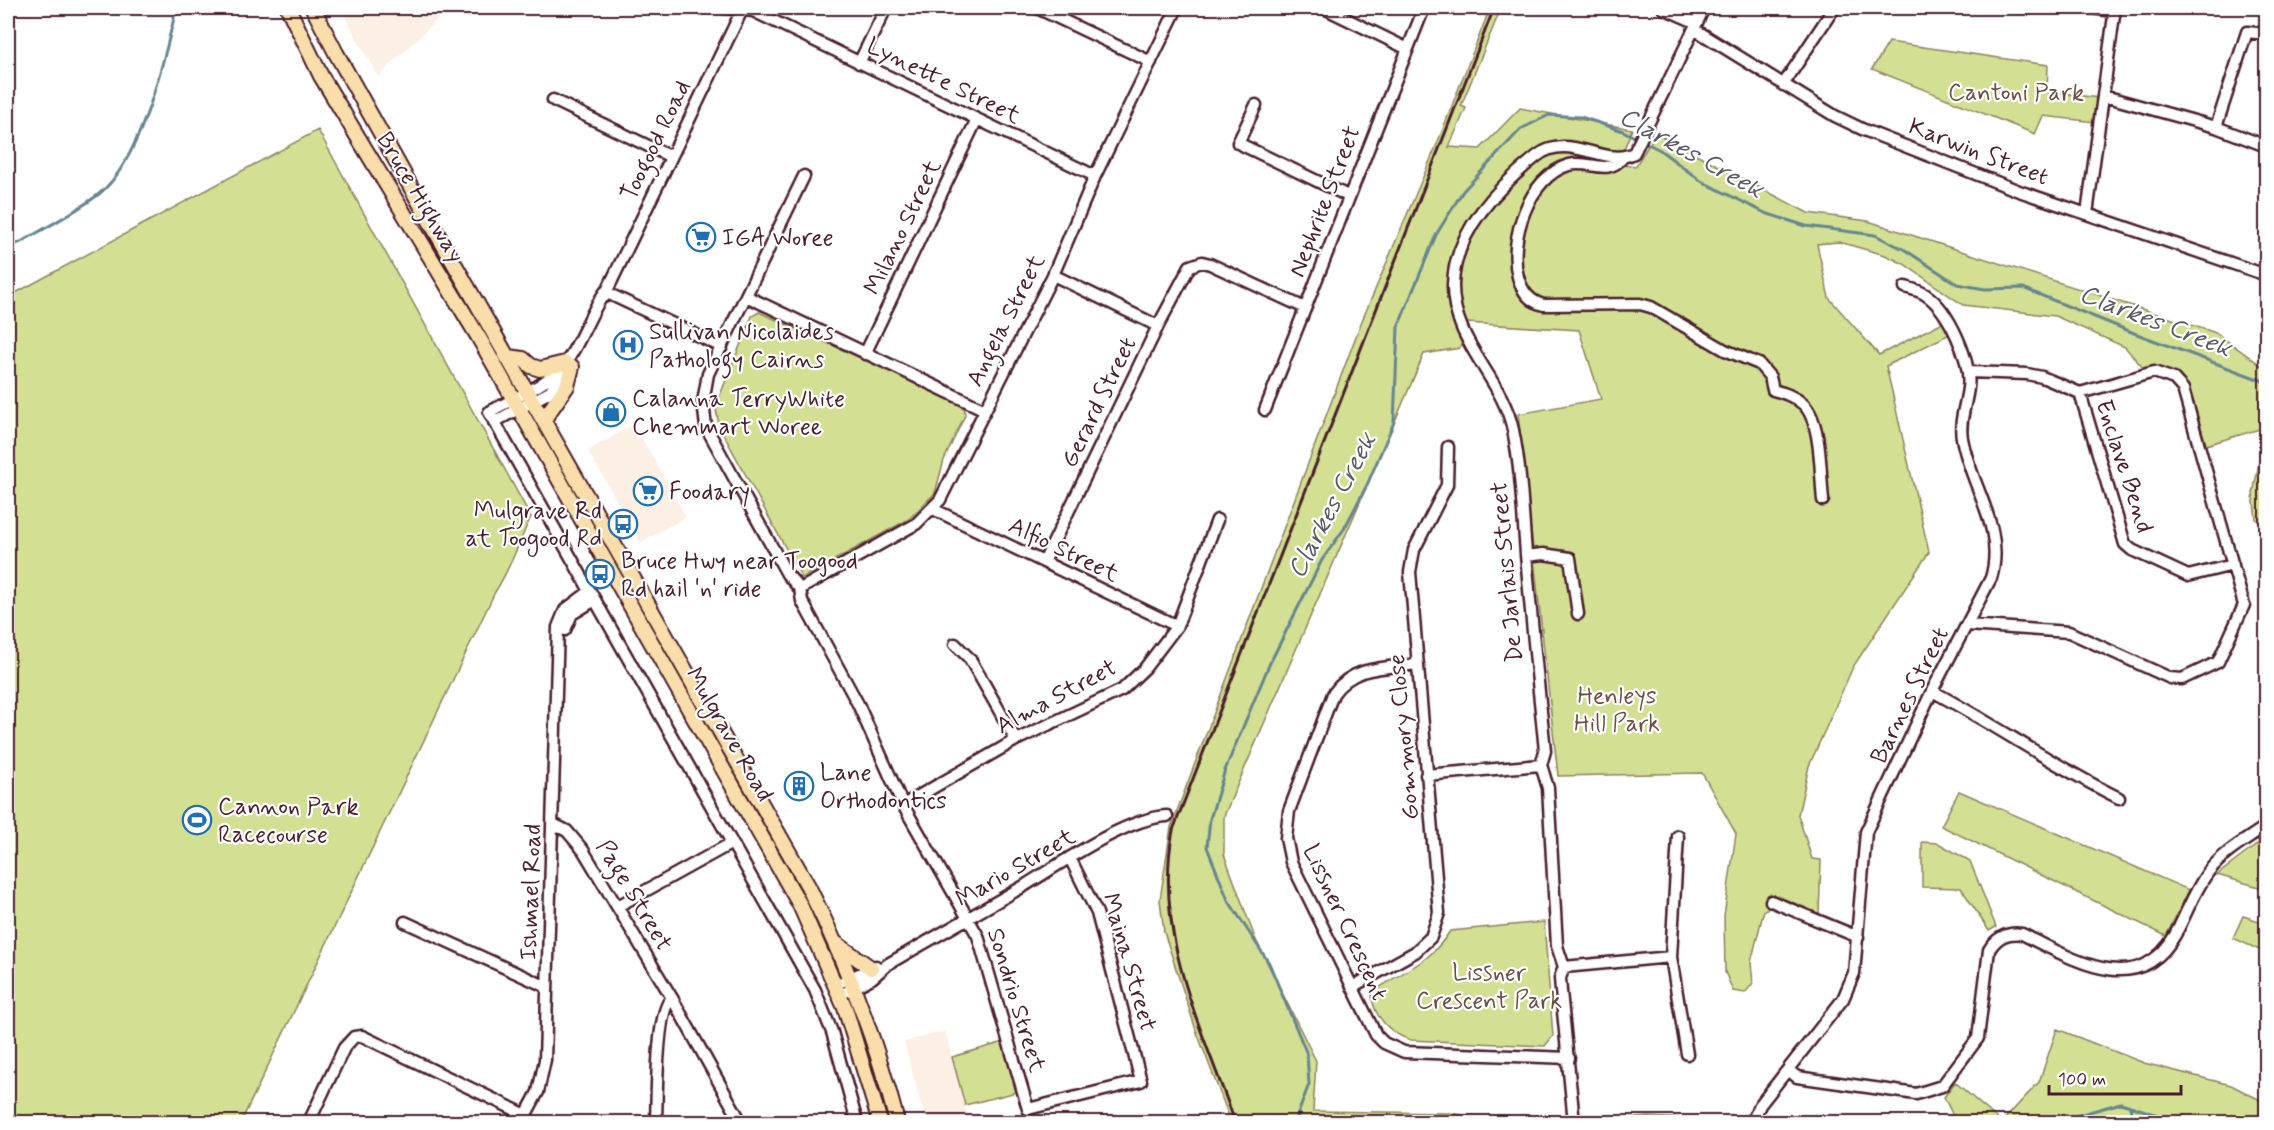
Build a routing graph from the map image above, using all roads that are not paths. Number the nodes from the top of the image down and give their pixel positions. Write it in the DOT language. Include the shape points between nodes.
graph roads {
  1 [pos="288,8"];
  2 [pos="313,8"];
  3 [pos="725,8"];
  4 [pos="886,8"];
  5 [pos="1037,8"];
  6 [pos="1177,8"];
  7 [pos="1324,8"];
  8 [pos="1424,8"];
  9 [pos="1663,8"];
  10 [pos="1704,8"];
  11 [pos="1834,8"];
  12 [pos="2090,8"];
  13 [pos="742,9"];
  14 [pos="2115,9"];
  15 [pos="1695,26"];
  16 [pos="2266,34"];
  17 [pos="1406,48"];
  18 [pos="1151,62"];
  19 [pos="859,63"];
  20 [pos="1783,85"];
  21 [pos="2104,96"];
  22 [pos="553,100"];
  23 [pos="1256,105"];
  24 [pos="977,119"];
  25 [pos="2216,127"];
  26 [pos="2266,146"];
  27 [pos="1631,153"];
  28 [pos="671,156"];
  29 [pos="804,176"];
  30 [pos="1095,176"];
  31 [pos="1348,196"];
  32 [pos="2087,214"];
  33 [pos="1053,275"];
  34 [pos="2266,275"];
  35 [pos="1905,287"];
  36 [pos="606,292"];
  37 [pos="746,296"];
  38 [pos="1305,308"];
  39 [pos="1158,326"];
  40 [pos="722,347"];
  41 [pos="865,354"];
  42 [pos="508,357"];
  43 [pos="568,365"];
  44 [pos="1969,372"];
  45 [pos="2080,393"];
  46 [pos="530,396"];
  47 [pos="516,403"];
  48 [pos="983,409"];
  49 [pos="1265,410"];
  50 [pos="544,419"];
  51 [pos="1448,447"];
  52 [pos="1823,500"];
  53 [pos="933,509"];
  54 [pos="1217,520"];
  55 [pos="1526,556"];
  56 [pos="1044,562"];
  57 [pos="2233,565"];
  58 [pos="800,589"];
  59 [pos="592,596"];
  60 [pos="1578,614"];
  61 [pos="1967,625"];
  62 [pos="1177,626"];
  63 [pos="955,644"];
  64 [pos="1418,664"];
  65 [pos="1932,691"];
  66 [pos="1016,740"];
  67 [pos="1541,765"];
  68 [pos="1426,775"];
  69 [pos="2119,798"];
  70 [pos="903,804"];
  71 [pos="1167,816"];
  72 [pos="553,824"];
  73 [pos="2266,826"];
  74 [pos="1678,836"];
  75 [pos="732,843"];
  76 [pos="1070,858"];
  77 [pos="1771,901"];
  78 [pos="618,906"];
  79 [pos="969,918"];
  80 [pos="405,922"];
  81 [pos="1858,937"];
  82 [pos="835,943"];
  83 [pos="1671,957"];
  84 [pos="888,964"];
  85 [pos="1564,967"];
  86 [pos="872,968"];
  87 [pos="853,983"];
  88 [pos="547,987"];
  89 [pos="1352,987"];
  90 [pos="838,989"];
  91 [pos="672,998"];
  92 [pos="1687,1054"];
  93 [pos="1569,1058"];
  94 [pos="1788,1070"];
  95 [pos="1028,1109"];
  96 [pos="524,1119"];
  97 [pos="309,1122"];
  98 [pos="656,1122"];
  99 [pos="741,1122"];
  100 [pos="857,1122"];
  101 [pos="880,1122"];
  102 [pos="897,1122"];
  103 [pos="1574,1122"];
  104 [pos="1752,1122"];
  1 -- 47 [label="main road, Bruce Highway" via="321,76"];
  2 -- 42 [label="main road, Bruce Highway"];
  3 -- 13 [label="street, Lynette Street"];
  4 -- 19 [label="street"];
  5 -- 18 [label="street"];
  6 -- 18 [label="street, Angela Street"];
  7 -- 17 [label="street"];
  8 -- 17 [label="street, Nephrite Street"];
  9 -- 15 [label="street, Karwin Street"];
  10 -- 15 [label="street"];
  11 -- 20 [label="street"];
  12 -- 14 [label="street"];
  13 -- 19 [label="street, Lynette Street"];
  13 -- 28 [label="street, Toogood Road"];
  14 -- 21 [label="street"];
  15 -- 20 [label="street, Karwin Street"];
  15 -- 27 [label="street"];
  16 -- 25 [label="street" via="2247,32"];
  17 -- 31 [label="street, Nephrite Street"];
  18 -- 30 [label="street, Angela Street"];
  19 -- 24 [label="street, Lynette Street"];
  20 -- 32 [label="street, Karwin Street" via="1864,130"];
  21 -- 25 [label="street"];
  21 -- 32 [label="street"];
  22 -- 28 [label="street"];
  23 -- 31 [label="street" via="1238,143"];
  24 -- 30 [label="street, Lynette Street"];
  24 -- 41 [label="street, Milano Street"];
  25 -- 26 [label="street"];
  27 -- 52 [label="street" via="1609,168 1576,164 1546,178 1524,213 1516,242 1514,255 1522,290 1533,302 1544,305 1651,307 1725,350 1759,364 1770,377 1773,390 1794,398 1807,409 1814,426"];
  27 -- 55 [label="street, De Jarlais Street" via="1575,147 1542,153 1485,207 1468,230 1456,260 1453,286 1459,323 1497,386 1513,429"];
  28 -- 36 [label="street, Toogood Road"];
  29 -- 37 [label="street, Sondrio Street"];
  30 -- 33 [label="street, Angela Street"];
  31 -- 38 [label="street, Nephrite Street"];
  32 -- 34 [label="street, Karwin Street"];
  33 -- 39 [label="street"];
  33 -- 48 [label="street, Angela Street"];
  35 -- 44 [label="street, Barnes Street" via="1927,295 1946,317"];
  36 -- 40 [label="street"];
  36 -- 43 [label="street, Toogood Road" via="593,309"];
  37 -- 40 [label="street, Sondrio Street"];
  37 -- 41 [label="street"];
  38 -- 39 [label="street, Gerard Street" via="1210,264 1196,263 1186,272"];
  38 -- 49 [label="street, Nephrite Street"];
  39 -- 56 [label="street, Gerard Street"];
  40 -- 58 [label="street, Sondrio Street" via="708,374 704,393 706,427 787,574"];
  41 -- 48 [label="street"];
  42 -- 43 [label="main road" via="523,359 540,369"];
  42 -- 46 [label="main road, Bruce Highway"];
  43 -- 46 [label="street, Toogood Road"];
  43 -- 50 [label="main road" via="567,386"];
  44 -- 45 [label="street" via="2027,374"];
  44 -- 61 [label="street, Barnes Street" via="1962,437 1996,547 1991,578"];
  45 -- 57 [label="street, Enclave Bend" via="2125,544 2188,576"];
  45 -- 57 [label="street" via="2154,372 2174,379 2183,388"];
  46 -- 47 [label="street, Toogood Road"];
  46 -- 50 [label="main road, Mulgrave Road"];
  47 -- 59 [label="street, Mulgrave Road" via="492,417"];
  47 -- 90 [label="main road, Mulgrave Road" via="800,905"];
  48 -- 53 [label="street, Angela Street"];
  50 -- 82 [label="main road, Mulgrave Road" via="787,848"];
  51 -- 64 [label="street, Gommory Close" via="1447,485 1414,550 1410,572"];
  53 -- 56 [label="street, Alfio Street"];
  53 -- 58 [label="street, Angela Street" via="916,524"];
  54 -- 62 [label="street, Alma Street"];
  55 -- 60 [label="street" via="1570,558"];
  55 -- 67 [label="street, De Jarlais Street" via="1545,751"];
  56 -- 62 [label="street, Alfio Street"];
  57 -- 61 [label="street" via="2244,605 2218,662 2182,679 2170,678 2069,632"];
  58 -- 70 [label="street, Sondrio Street" via="802,602 858,704"];
  59 -- 72 [label="street, Ishmael Road" via="567,620 559,659"];
  59 -- 75 [label="street, Mulgrave Road"];
  61 -- 65 [label="street, Barnes Street"];
  62 -- 66 [label="street, Alma Street" via="1145,668 1122,690"];
  63 -- 66 [label="street" via="970,659"];
  64 -- 68 [label="street, Gommory Close"];
  64 -- 89 [label="street, Lissner Crescent" via="1359,671 1340,684 1286,824 1291,862"];
  65 -- 69 [label="street" via="1983,718 2068,773"];
  65 -- 81 [label="street, Barnes Street" via="1866,832"];
  66 -- 70 [label="street, Alma Street"];
  67 -- 68 [label="street"];
  67 -- 85 [label="street, De Jarlais Street" via="1548,788 1557,946"];
  68 -- 89 [label="street, Gommory Close" via="1439,913 1434,929 1415,952"];
  70 -- 79 [label="street, Sondrio Street"];
  71 -- 76 [label="street, Mario Street" via="1152,817 1131,826"];
  72 -- 78 [label="street, Page Street" via="578,843"];
  72 -- 88 [label="street, Ishmael Road"];
  73 -- 94 [label="street" via="2211,868 2166,947 2139,966 2098,969 2022,934 2010,933 1998,939 1989,950 1978,1038 1942,1086 1916,1094 1797,1077"];
  74 -- 83 [label="street"];
  75 -- 78 [label="street"];
  75 -- 100 [label="street, Mulgrave Road" via="822,1006"];
  76 -- 79 [label="street, Mario Street"];
  76 -- 95 [label="street, Maina Street" via="1097,913 1141,1081"];
  77 -- 81 [label="street"];
  78 -- 91 [label="street, Page Street"];
  79 -- 84 [label="street, Mario Street"];
  79 -- 95 [label="street, Sondrio Street" via="987,960"];
  80 -- 88 [label="street"];
  81 -- 94 [label="street, Barnes Street" via="1851,986"];
  82 -- 86 [label="main road"];
  82 -- 87 [label="main road, Mulgrave Road"];
  83 -- 85 [label="street"];
  83 -- 92 [label="street"];
  84 -- 86 [label="street, Mario Street"];
  84 -- 87 [label="street, Mario Street" via="879,973"];
  85 -- 93 [label="street, De Jarlais Street" via="1560,978"];
  86 -- 87 [label="street, Mario Street"];
  87 -- 90 [label="street, Mario Street"];
  87 -- 102 [label="main road, Mulgrave Road"];
  88 -- 96 [label="street, Ishmael Road" via="543,1070 538,1092"];
  89 -- 93 [label="street, Lissner Crescent" via="1376,1035 1404,1052"];
  90 -- 101 [label="main road, Mulgrave Road"];
  91 -- 98 [label="street" via="667,1001 661,1019"];
  91 -- 99 [label="street, Page Street"];
  93 -- 103 [label="street, De Jarlais Street"];
  94 -- 104 [label="street, Barnes Street" via="1760,1105"];
  96 -- 97 [label="street" via="362,1036 354,1037 344,1048"];
}
